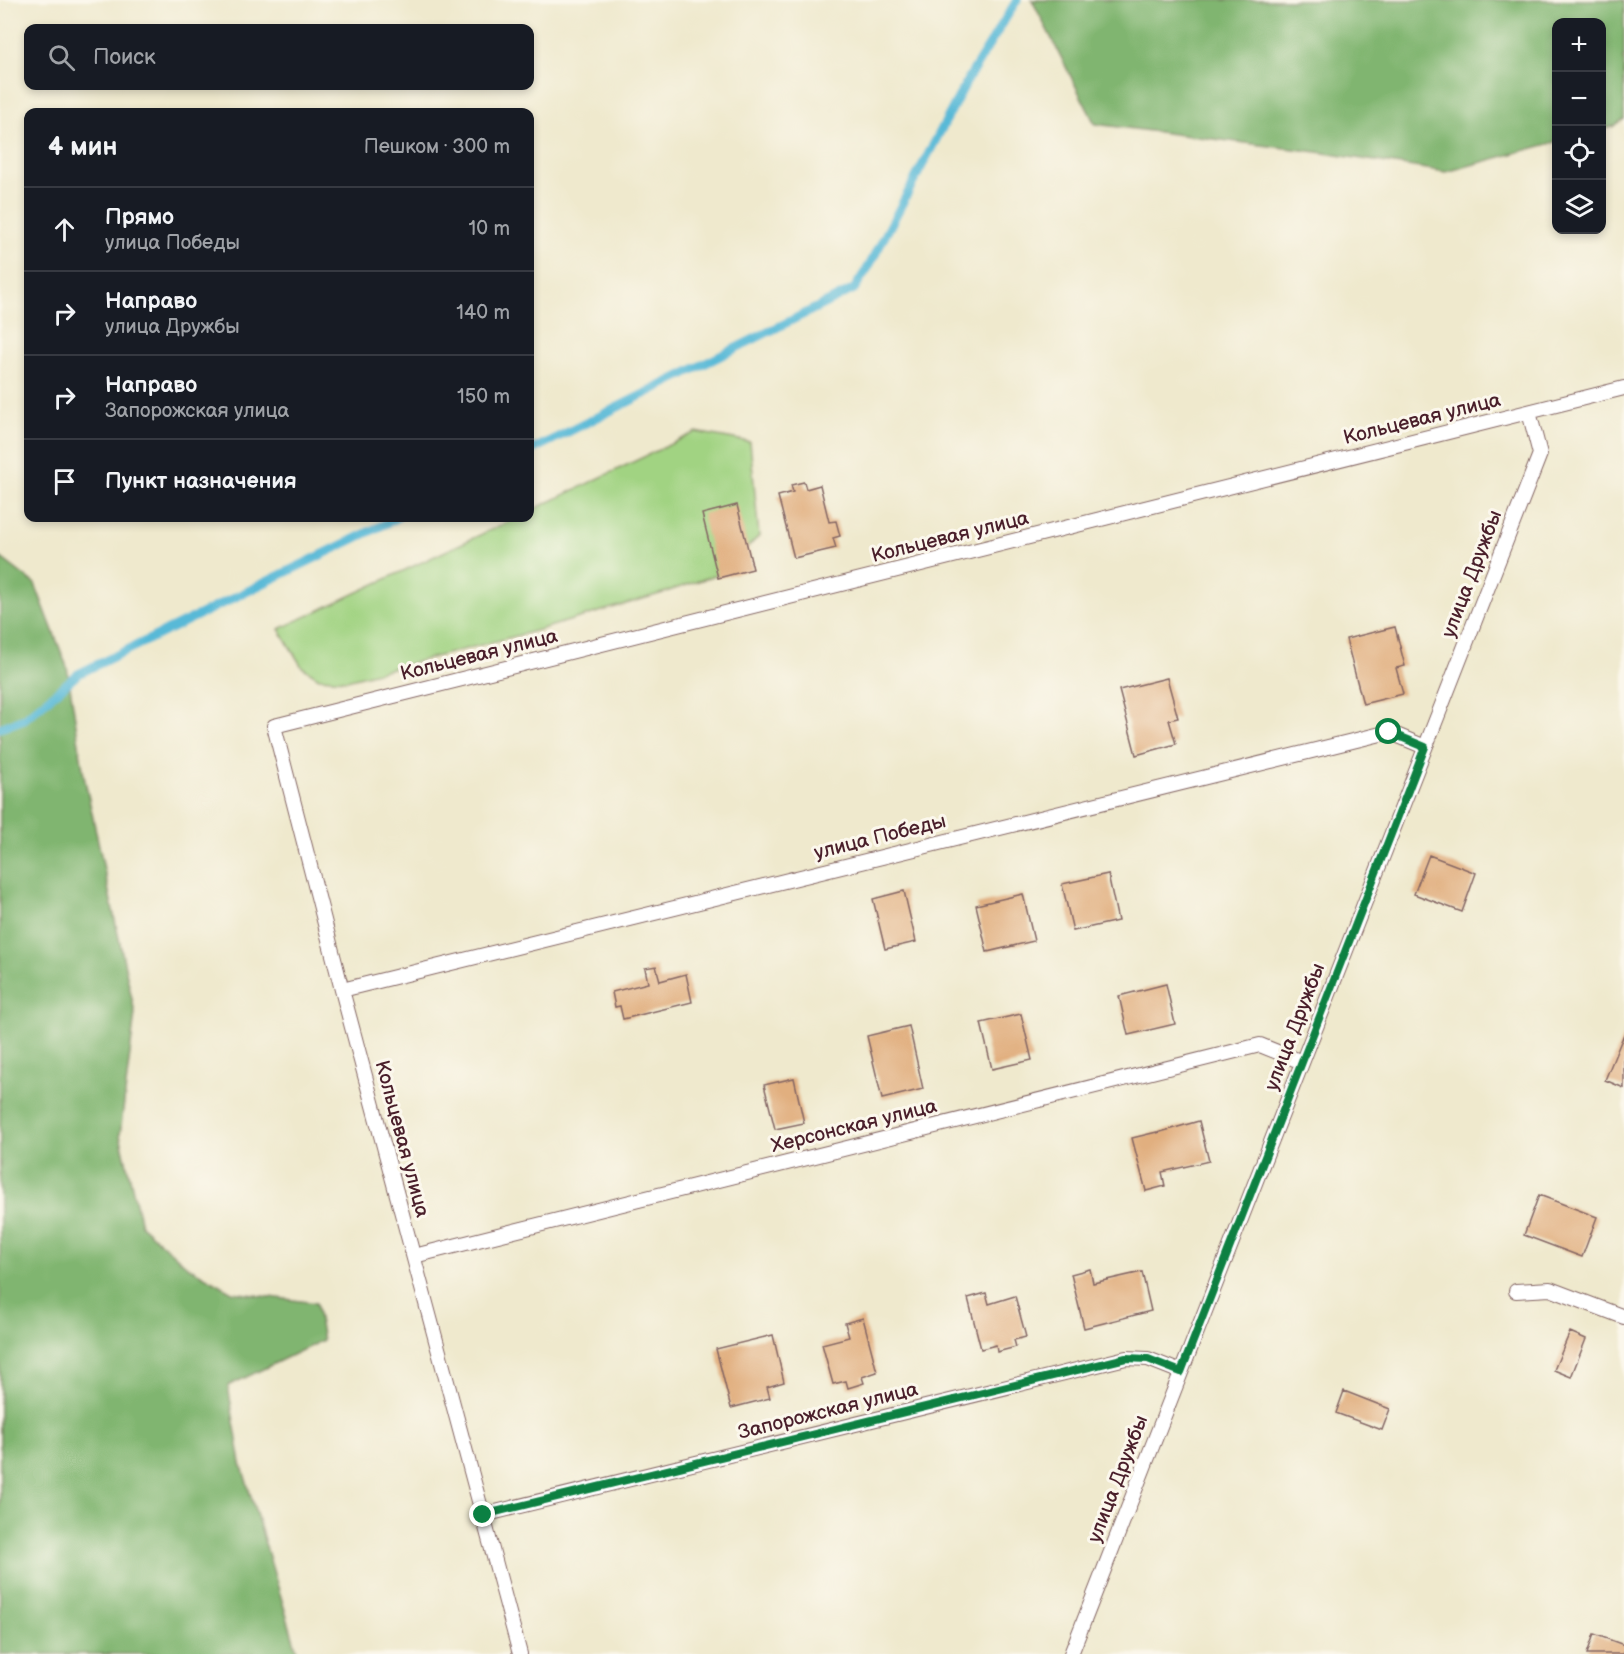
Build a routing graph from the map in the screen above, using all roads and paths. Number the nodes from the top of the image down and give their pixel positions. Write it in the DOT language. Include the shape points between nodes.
graph roads {
  1 [pos="1624,388"];
  2 [pos="1529,412"];
  3 [pos="1425,747"];
  4 [pos="342,990"];
  5 [pos="1302,1062"];
  6 [pos="414,1256"];
  7 [pos="1516,1291"];
  8 [pos="1624,1317"];
  9 [pos="1181,1372"];
  10 [pos="483,1515"];
  11 [pos="520,1654"];
  12 [pos="1071,1654"];
  1 -- 2 [label="lane, Кольцевая улица"];
  2 -- 3 [label="lane, улица Дружбы" via="1540,454"];
  2 -- 4 [label="lane, Кольцевая улица" via="274,726"];
  3 -- 4 [label="lane, улица Победы" via="1389,732"];
  3 -- 5 [label="lane, улица Дружбы"];
  4 -- 6 [label="lane, Кольцевая улица"];
  5 -- 6 [label="lane, Херсонская улица" via="1260,1045"];
  5 -- 9 [label="lane, улица Дружбы"];
  6 -- 10 [label="lane, Кольцевая улица"];
  7 -- 8 [label="lane" via="1550,1288"];
  9 -- 10 [label="lane, Запорожская улица" via="1148,1359 1126,1358"];
  9 -- 12 [label="lane, улица Дружбы"];
  10 -- 11 [label="lane, Кольцевая улица"];
}
